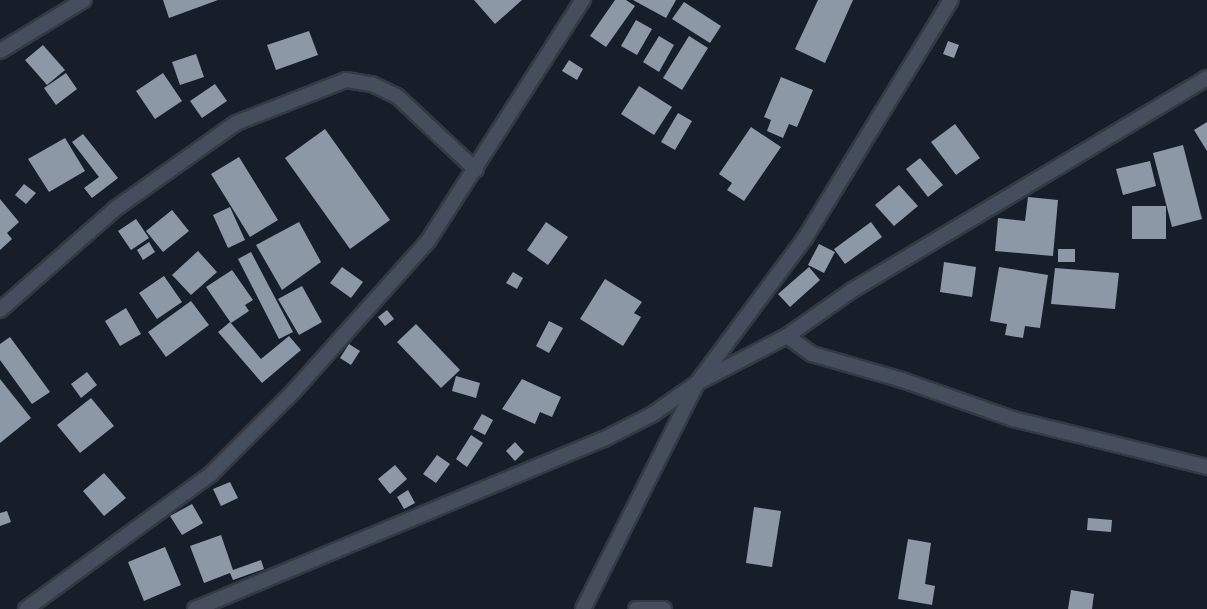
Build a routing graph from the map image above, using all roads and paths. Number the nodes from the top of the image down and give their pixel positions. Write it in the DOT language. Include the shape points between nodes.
graph roads {
  1 [pos="84,0"];
  2 [pos="583,0"];
  3 [pos="951,0"];
  4 [pos="0,51"];
  5 [pos="1207,78"];
  6 [pos="476,170"];
  7 [pos="0,310"];
  8 [pos="787,336"];
  9 [pos="698,383"];
  10 [pos="1207,467"];
  11 [pos="26,609"];
  12 [pos="195,609"];
  13 [pos="583,609"];
  14 [pos="636,609"];
  15 [pos="664,609"];
  1 -- 4 [label="street"];
  2 -- 6 [label="street" via="542,58"];
  3 -- 9 [label="street" via="805,238"];
  5 -- 8 [label="street" via="851,291"];
  6 -- 7 [label="street" via="397,96 372,84 346,80 236,123 115,209"];
  6 -- 11 [label="street" via="428,241 293,392 211,474"];
  8 -- 9 [label="street"];
  8 -- 10 [label="street" via="812,354 1013,419"];
  9 -- 12 [label="street" via="653,414 604,439"];
  9 -- 13 [label="street"];
  14 -- 15 [label="street"];
}
